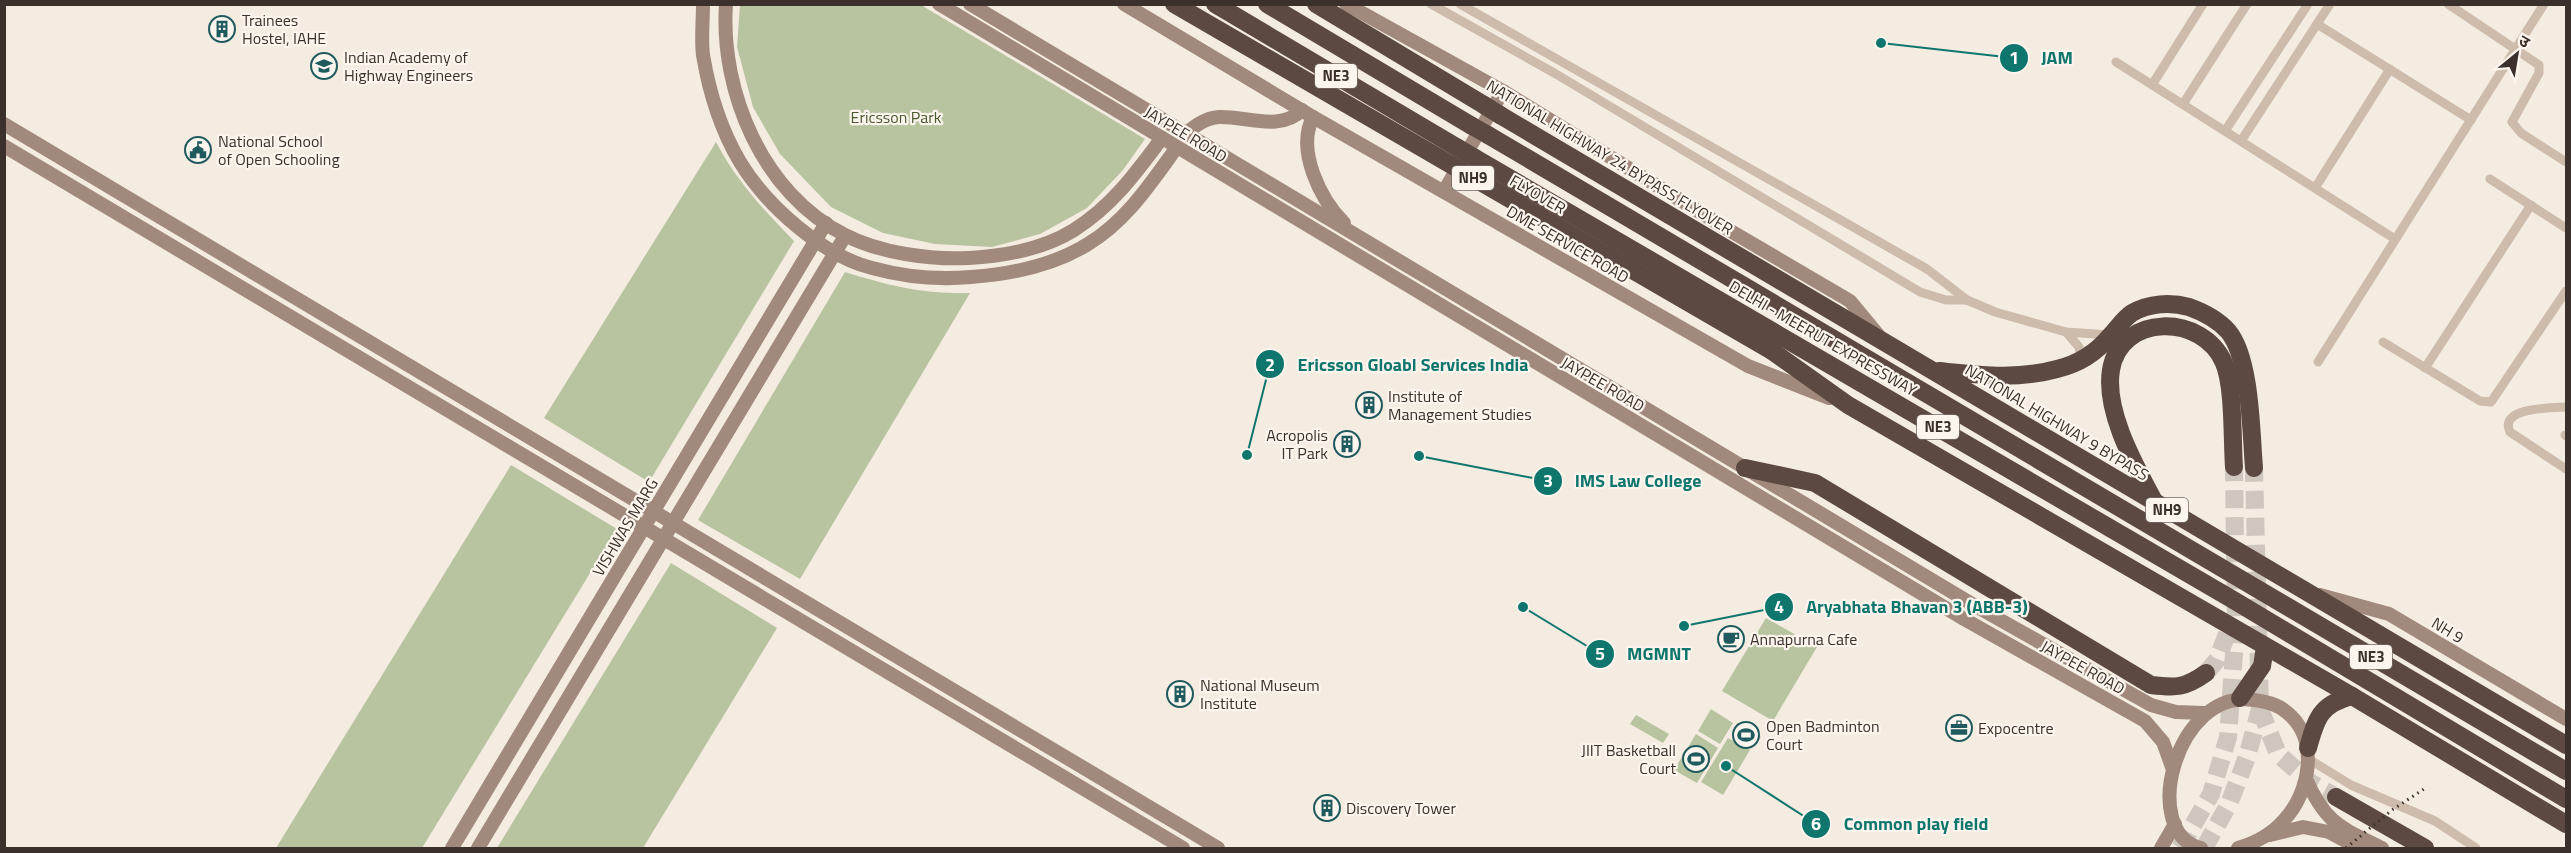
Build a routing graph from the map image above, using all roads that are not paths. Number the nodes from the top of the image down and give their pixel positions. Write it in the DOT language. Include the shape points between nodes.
graph roads {
  1 [pos="704,4"];
  2 [pos="726,4"];
  3 [pos="939,4"];
  4 [pos="1124,4"];
  5 [pos="1174,4"];
  6 [pos="1215,4"];
  7 [pos="1267,4"];
  8 [pos="1316,4"];
  9 [pos="1431,4"];
  10 [pos="1460,4"];
  11 [pos="2203,4"];
  12 [pos="2247,4"];
  13 [pos="2308,4"];
  14 [pos="2330,4"];
  15 [pos="2448,4"];
  16 [pos="2542,5"];
  17 [pos="974,7"];
  18 [pos="1355,7"];
  19 [pos="970,23"];
  20 [pos="2317,24"];
  21 [pos="2517,48"];
  22 [pos="2116,62"];
  23 [pos="2390,69"];
  24 [pos="2152,84"];
  25 [pos="1503,91"];
  26 [pos="2183,104"];
  27 [pos="1642,108"];
  28 [pos="1307,114"];
  29 [pos="1634,120"];
  30 [pos="2471,120"];
  31 [pos="4,124"];
  32 [pos="2225,131"];
  33 [pos="1185,134"];
  34 [pos="1161,138"];
  35 [pos="2241,141"];
  36 [pos="4,146"];
  37 [pos="1177,147"];
  38 [pos="2566,162"];
  39 [pos="2490,179"];
  40 [pos="2315,188"];
  41 [pos="1444,191"];
  42 [pos="2530,205"];
  43 [pos="826,223"];
  44 [pos="2566,228"];
  45 [pos="845,236"];
  46 [pos="1360,238"];
  47 [pos="2395,239"];
  48 [pos="815,240"];
  49 [pos="835,253"];
  50 [pos="2566,291"];
  51 [pos="1967,300"];
  52 [pos="2066,333"];
  53 [pos="2111,335"];
  54 [pos="1884,342"];
  55 [pos="2383,342"];
  56 [pos="2081,360"];
  57 [pos="2318,362"];
  58 [pos="2425,368"];
  59 [pos="1931,370"];
  60 [pos="1848,405"];
  61 [pos="2566,407"];
  62 [pos="1706,444"];
  63 [pos="1698,459"];
  64 [pos="2234,467"];
  65 [pos="1745,468"];
  66 [pos="2254,468"];
  67 [pos="2566,469"];
  68 [pos="2155,503"];
  69 [pos="654,511"];
  70 [pos="673,523"];
  71 [pos="644,527"];
  72 [pos="664,539"];
  73 [pos="2303,590"];
  74 [pos="1972,604"];
  75 [pos="1964,619"];
  76 [pos="2265,647"];
  77 [pos="2206,673"];
  78 [pos="2352,696"];
  79 [pos="2240,698"];
  80 [pos="2204,713"];
  81 [pos="2566,719"];
  82 [pos="2566,745"];
  83 [pos="2308,753"];
  84 [pos="2172,767"];
  85 [pos="2566,771"];
  86 [pos="2306,778"];
  87 [pos="2336,798"];
  88 [pos="2566,799"];
  89 [pos="2175,824"];
  90 [pos="2566,824"];
  91 [pos="2265,836"];
  92 [pos="452,849"];
  93 [pos="478,849"];
  94 [pos="1183,849"];
  95 [pos="1218,849"];
  96 [pos="2161,849"];
  97 [pos="2201,849"];
  98 [pos="2238,849"];
  99 [pos="2359,849"];
  100 [pos="2382,849"];
  101 [pos="2425,849"];
  102 [pos="2476,849"];
  1 -- 48 [label="street" via="703,53 716,108 740,162 777,208"];
  2 -- 43 [label="street" via="724,32 733,86 749,130 771,170 804,206"];
  3 -- 19 [label="street, JAYPEE ROAD"];
  4 -- 28 [label="street, DME SERVICE ROAD"];
  5 -- 60 [label="highway, FLYOVER / NH9, bridge" via="1772,351"];
  6 -- 88 [label="highway, DELHI - MEERUT EXPRESSWAY / NE3, bridge"];
  7 -- 85 [label="highway, DELHI - MEERUT EXPRESSWAY / NE3, bridge"];
  8 -- 54 [label="highway, NATIONAL HIGHWAY 24 BYPASS FLYOVER / NH9, bridge"];
  9 -- 29 [label="street"];
  10 -- 27 [label="street"];
  11 -- 24 [label="street"];
  12 -- 26 [label="street"];
  13 -- 32 [label="street"];
  14 -- 20 [label="street"];
  15 -- 21 [label="street"];
  16 -- 21 [label="street"];
  17 -- 19 [label="street"];
  17 -- 33 [label="street"];
  18 -- 25 [label="street"];
  19 -- 34 [label="street, JAYPEE ROAD"];
  20 -- 23 [label="street"];
  20 -- 35 [label="street"];
  21 -- 30 [label="street"];
  21 -- 38 [label="street" via="2536,61 2540,74 2513,118 2514,127"];
  22 -- 24 [label="street"];
  23 -- 30 [label="street"];
  23 -- 40 [label="street"];
  24 -- 26 [label="street"];
  25 -- 41 [label="street"];
  25 -- 54 [label="street" via="1850,301"];
  26 -- 32 [label="street"];
  27 -- 29 [label="street"];
  27 -- 51 [label="street" via="1927,269"];
  28 -- 33 [label="street" via="1285,121 1218,117 1201,121"];
  28 -- 41 [label="street, DME SERVICE ROAD"];
  28 -- 46 [label="street" via="1306,141 1312,168 1332,212"];
  29 -- 51 [label="street" via="1920,292 1946,300"];
  30 -- 47 [label="street"];
  31 -- 69 [label="street"];
  32 -- 35 [label="street"];
  33 -- 46 [label="street"];
  34 -- 37 [label="street, JAYPEE ROAD"];
  34 -- 45 [label="street" via="1127,186 1101,210 1072,231 1035,246 998,256 945,259 890,250"];
  35 -- 40 [label="street"];
  36 -- 71 [label="street"];
  37 -- 49 [label="street" via="1146,192 1119,221 1088,244 1046,265 1002,275 939,280 871,268"];
  37 -- 63 [label="street, JAYPEE ROAD"];
  39 -- 42 [label="street"];
  40 -- 47 [label="street"];
  41 -- 60 [label="street, DME SERVICE ROAD" via="1748,366"];
  42 -- 44 [label="street"];
  42 -- 58 [label="street"];
  43 -- 45 [label="street"];
  43 -- 48 [label="street, VISHWAS MARG"];
  45 -- 49 [label="street"];
  46 -- 62 [label="street"];
  47 -- 57 [label="street"];
  48 -- 49 [label="street"];
  48 -- 69 [label="street, VISHWAS MARG"];
  49 -- 70 [label="street"];
  50 -- 58 [label="street" via="2491,402 2480,401"];
  51 -- 52 [label="street"];
  52 -- 53 [label="street"];
  52 -- 56 [label="street" via="2079,347"];
  53 -- 56 [label="highway"];
  53 -- 66 [label="highway" via="2132,314 2165,303 2199,310 2228,331 2241,360"];
  54 -- 59 [label="highway, NATIONAL HIGHWAY 9 BYPASS / NH9"];
  55 -- 58 [label="street"];
  56 -- 59 [label="highway" via="2012,377"];
  59 -- 68 [label="highway, NATIONAL HIGHWAY 9 BYPASS / NH9"];
  60 -- 76 [label="highway, FLYOVER"];
  61 -- 67 [label="street" via="2519,412 2508,427"];
  62 -- 63 [label="street"];
  62 -- 65 [label="street"];
  63 -- 75 [label="street, JAYPEE ROAD"];
  64 -- 68 [label="highway" via="2228,380 2214,345 2175,326 2145,329 2129,338 2117,353 2110,382 2121,432"];
  65 -- 74 [label="street"];
  65 -- 77 [label="highway" via="1815,483 2151,685 2176,688"];
  68 -- 73 [label="highway, NATIONAL HIGHWAY 9 BYPASS / NH9"];
  69 -- 70 [label="street"];
  69 -- 71 [label="street, VISHWAS MARG"];
  70 -- 72 [label="street"];
  70 -- 95 [label="street"];
  71 -- 72 [label="street"];
  71 -- 92 [label="street, VISHWAS MARG"];
  72 -- 93 [label="street"];
  72 -- 94 [label="street"];
  73 -- 81 [label="street, NH 9" via="2389,614"];
  73 -- 82 [label="highway, NH9"];
  74 -- 75 [label="street"];
  74 -- 80 [label="street" via="2151,705 2176,712"];
  75 -- 84 [label="street, JAYPEE ROAD" via="2145,721 2163,742"];
  76 -- 78 [label="highway, FLYOVER"];
  76 -- 79 [label="highway" via="2262,666"];
  78 -- 83 [label="highway" via="2334,701 2316,719"];
  78 -- 90 [label="highway, FLYOVER"];
  79 -- 80 [label="street"];
  79 -- 83 [label="street" via="2272,703 2285,710 2296,721"];
  80 -- 84 [label="street"];
  83 -- 86 [label="street"];
  83 -- 102 [label="street" via="2350,785 2435,821"];
  84 -- 89 [label="street"];
  86 -- 91 [label="street" via="2295,806"];
  86 -- 100 [label="street" via="2316,801 2336,824"];
  87 -- 101 [label="highway"];
  89 -- 96 [label="street"];
  89 -- 97 [label="street" via="2180,834"];
  91 -- 98 [label="street"];
  91 -- 99 [label="street" via="2303,827 2329,832"];
}
